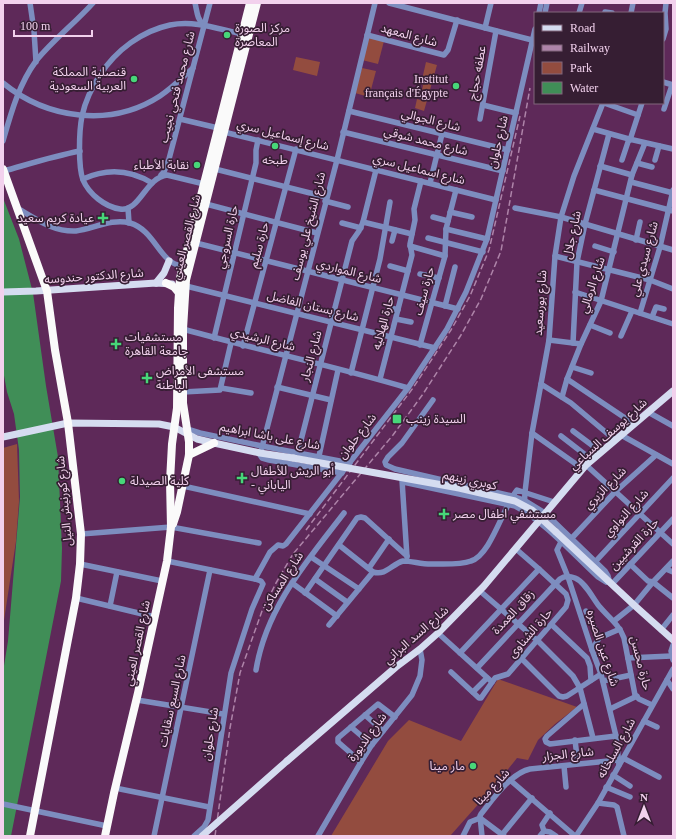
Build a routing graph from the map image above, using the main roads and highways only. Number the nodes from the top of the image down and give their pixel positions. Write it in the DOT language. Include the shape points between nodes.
graph roads {
  1 [pos="250,3"];
  2 [pos="257,3"];
  3 [pos="221,130"];
  4 [pos="3,170"];
  5 [pos="192,242"];
  6 [pos="169,261"];
  7 [pos="156,283"];
  8 [pos="166,283"];
  9 [pos="182,285"];
  10 [pos="3,292"];
  11 [pos="50,293"];
  12 [pos="178,293"];
  13 [pos="673,391"];
  14 [pos="68,423"];
  15 [pos="174,426"];
  16 [pos="187,431"];
  17 [pos="3,437"];
  18 [pos="214,443"];
  19 [pos="188,455"];
  20 [pos="295,455"];
  21 [pos="545,513"];
  22 [pos="171,527"];
  23 [pos="673,640"];
  24 [pos="121,764"];
  25 [pos="30,836"];
  26 [pos="105,836"];
  27 [pos="110,836"];
  28 [pos="202,836"];
  1 -- 3 [label="highway, شارع القصر العيني"];
  2 -- 3 [label="highway, شارع القصر العيني"];
  3 -- 5 [label="highway, شارع القصر العيني" via="204,184"];
  3 -- 5 [label="highway, شارع القصر العيني" via="206,204"];
  4 -- 11 [label="highway, شارع كورنيش النيل"];
  5 -- 9 [label="highway, شارع القصر العيني" via="188,273"];
  5 -- 9 [label="highway, شارع القصر العيني" via="182,266"];
  6 -- 7 [label="main road"];
  7 -- 8 [label="main road, شارع الدكتور حندوسه"];
  7 -- 11 [label="main road, شارع الدكتور حندوسه"];
  8 -- 9 [label="main road, شارع الدكتور حندوسه"];
  8 -- 12 [label="highway" via="174,286"];
  9 -- 12 [label="highway, شارع القصر العيني"];
  9 -- 16 [label="highway, شارع القصر العيني" via="183,403"];
  10 -- 11 [label="main road, شارع الدكتور حندوسه"];
  11 -- 14 [label="highway, شارع كورنيش النيل" via="55,350"];
  12 -- 15 [label="highway, شارع القصر العيني" via="177,408"];
  13 -- 21 [label="main road, شارع يوسف السباعي" via="600,452"];
  14 -- 15 [label="main road, شارع على باشا ابراهيم"];
  14 -- 17 [label="main road, شارع على باشا ابراهيم"];
  14 -- 25 [label="highway, شارع كورنيش النيل" via="81,534 80,564 76,598"];
  15 -- 16 [label="main road, شارع على باشا ابراهيم"];
  15 -- 22 [label="highway, شارع القصر العيني" via="170,482"];
  16 -- 18 [label="main road, شارع على باشا ابراهيم" via="197,438"];
  16 -- 19 [label="highway, شارع القصر العيني"];
  18 -- 19 [label="highway"];
  18 -- 20 [label="main road, شارع على باشا ابراهيم"];
  19 -- 22 [label="highway, شارع القصر العيني" via="177,512"];
  20 -- 23 [label="main road, كوبري زينهم, bridge" via="515,501 532,510"];
  21 -- 28 [label="main road, شارع السد البراني, bridge" via="480,591 438,633 396,666"];
  22 -- 24 [label="highway, شارع القصر العيني" via="167,561"];
  24 -- 26 [label="highway, شارع القصر العيني"];
  24 -- 27 [label="highway, شارع القصر العيني" via="120,789"];
}
